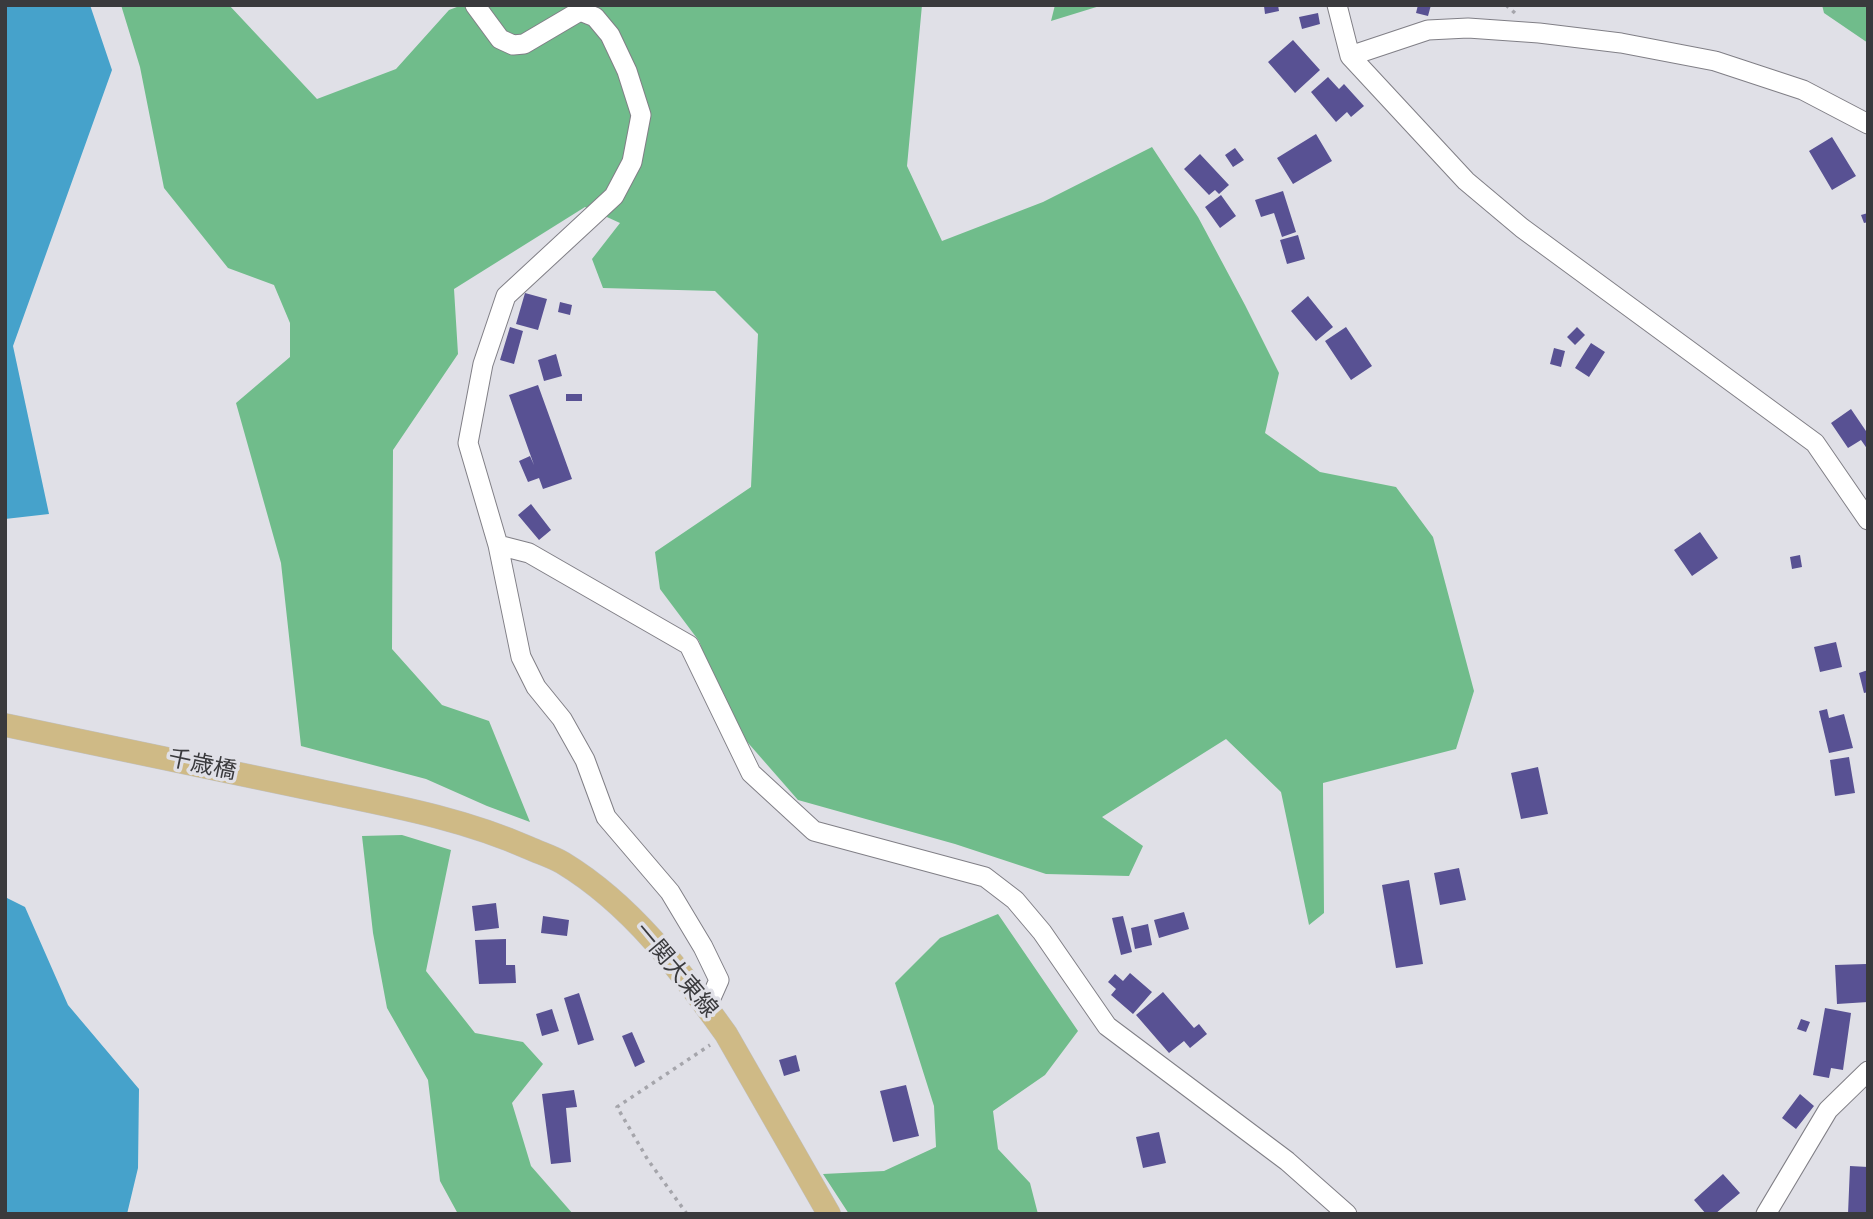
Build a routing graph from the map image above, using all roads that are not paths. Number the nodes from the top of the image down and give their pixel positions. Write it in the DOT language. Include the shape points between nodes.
graph roads {
  1 [pos="475,5"];
  2 [pos="1336,5"];
  3 [pos="1350,55"];
  4 [pos="1868,124"];
  5 [pos="1868,520"];
  6 [pos="498,545"];
  7 [pos="5,725"];
  8 [pos="400,807"];
  9 [pos="707,1007"];
  10 [pos="1868,1071"];
  11 [pos="829,1214"];
  12 [pos="1347,1214"];
  13 [pos="1766,1214"];
  1 -- 6 [label="street" via="500,39 513,45 524,44 580,11 595,17 621,59 640,116 632,162 614,196 506,296 483,365 468,443"];
  2 -- 3 [label="street"];
  3 -- 4 [label="street" via="1429,30 1468,28 1621,43 1715,61 1803,90"];
  3 -- 5 [label="street" via="1466,181 1522,228 1815,443"];
  6 -- 9 [label="street" via="521,657 586,760 606,817 670,892 703,947 719,980"];
  6 -- 12 [label="street" via="529,553 689,645 751,773 814,831 985,877 1015,900 1107,1026 1287,1160"];
  7 -- 8 [label="main road, 千歳橋"];
  8 -- 9 [label="main road, 一関大東線" via="510,839 562,863 608,896 656,941"];
  9 -- 11 [label="main road, 一関大東線"];
  10 -- 13 [label="street" via="1828,1110"];
}
